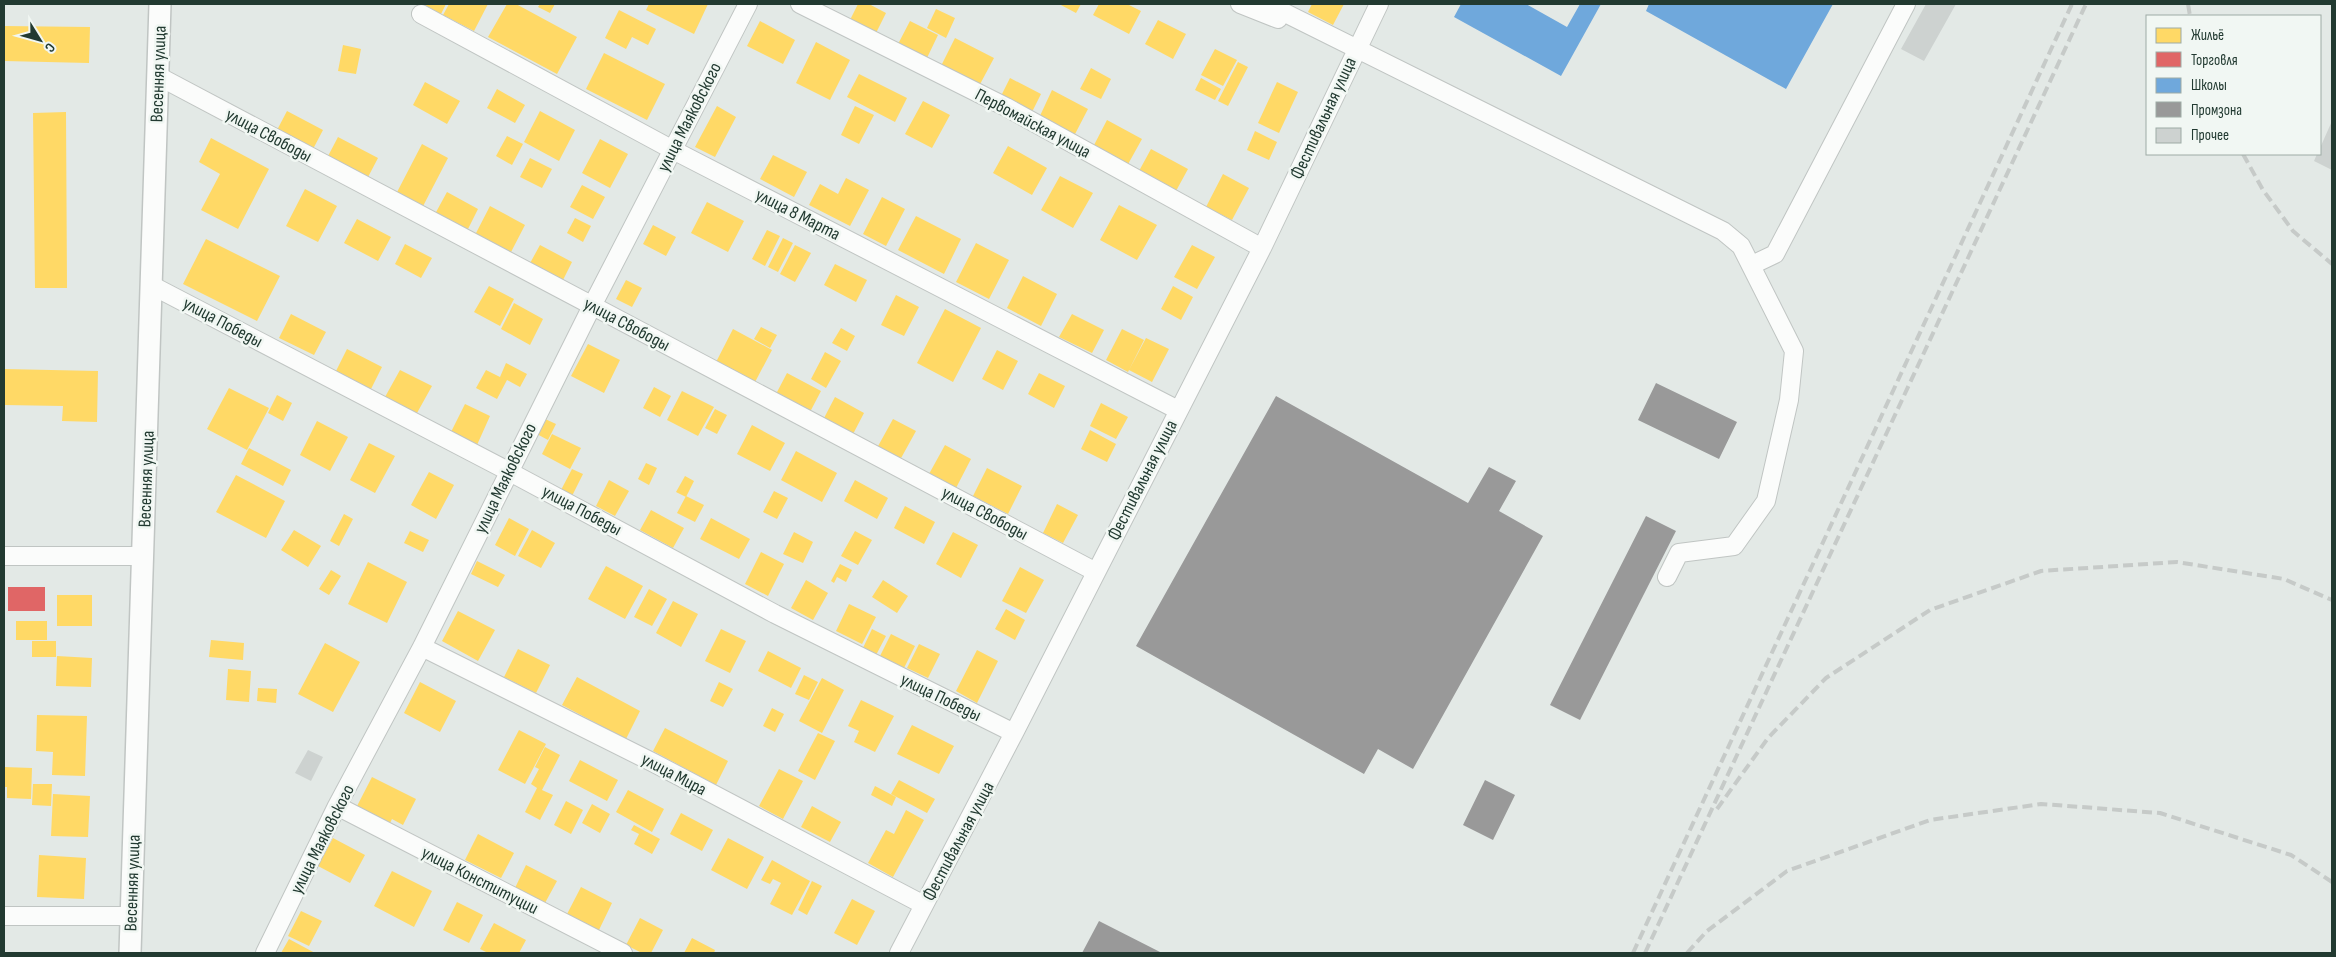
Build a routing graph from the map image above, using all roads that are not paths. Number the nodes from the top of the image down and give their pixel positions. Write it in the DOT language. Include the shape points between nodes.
graph roads {
  1 [pos="160,4"];
  2 [pos="748,4"];
  3 [pos="800,4"];
  4 [pos="1240,4"];
  5 [pos="1267,4"];
  6 [pos="1379,4"];
  7 [pos="1906,4"];
  8 [pos="421,14"];
  9 [pos="1355,50"];
  10 [pos="158,76"];
  11 [pos="672,150"];
  12 [pos="1262,248"];
  13 [pos="1752,265"];
  14 [pos="152,285"];
  15 [pos="592,306"];
  16 [pos="1178,410"];
  17 [pos="508,471"];
  18 [pos="4,556"];
  19 [pos="143,556"];
  20 [pos="1096,572"];
  21 [pos="1666,578"];
  22 [pos="422,647"];
  23 [pos="1014,733"];
  24 [pos="338,806"];
  25 [pos="924,905"];
  26 [pos="4,916"];
  27 [pos="131,916"];
  28 [pos="130,953"];
  29 [pos="265,953"];
  30 [pos="623,953"];
  31 [pos="899,953"];
  1 -- 10 [label="street, Весенняя улица"];
  2 -- 11 [label="street, улица Маяковского"];
  3 -- 12 [label="street, Первомайская улица" via="1006,107"];
  4 -- 9 [label="street"];
  5 -- 9 [label="street"];
  6 -- 9 [label="street, Фестивальная улица"];
  7 -- 13 [label="street" via="1775,254"];
  8 -- 11 [label="street, улица 8 Марта"];
  9 -- 12 [label="street, Фестивальная улица"];
  9 -- 13 [label="street" via="1723,232 1741,246"];
  10 -- 14 [label="street, Весенняя улица"];
  10 -- 15 [label="street, улица Свободы"];
  11 -- 15 [label="street, улица Маяковского"];
  11 -- 16 [label="street, улица 8 Марта"];
  12 -- 16 [label="street, Фестивальная улица"];
  13 -- 21 [label="street" via="1794,351 1789,400 1766,501 1734,546 1679,553"];
  14 -- 17 [label="street, улица Победы"];
  14 -- 19 [label="street, Весенняя улица"];
  15 -- 17 [label="street, улица Маяковского"];
  15 -- 20 [label="street, улица Свободы"];
  16 -- 20 [label="street, Фестивальная улица"];
  17 -- 22 [label="street, улица Маяковского"];
  17 -- 23 [label="street, улица Победы" via="775,614"];
  18 -- 19 [label="street"];
  19 -- 27 [label="street, Весенняя улица"];
  20 -- 23 [label="street, Фестивальная улица"];
  22 -- 24 [label="street, улица Маяковского"];
  22 -- 25 [label="street, улица Мира"];
  23 -- 25 [label="street, Фестивальная улица"];
  24 -- 29 [label="street, улица Маяковского"];
  24 -- 30 [label="street, улица Конституции"];
  25 -- 31 [label="street, Фестивальная улица"];
  26 -- 27 [label="street"];
  27 -- 28 [label="street, Весенняя улица"];
}
